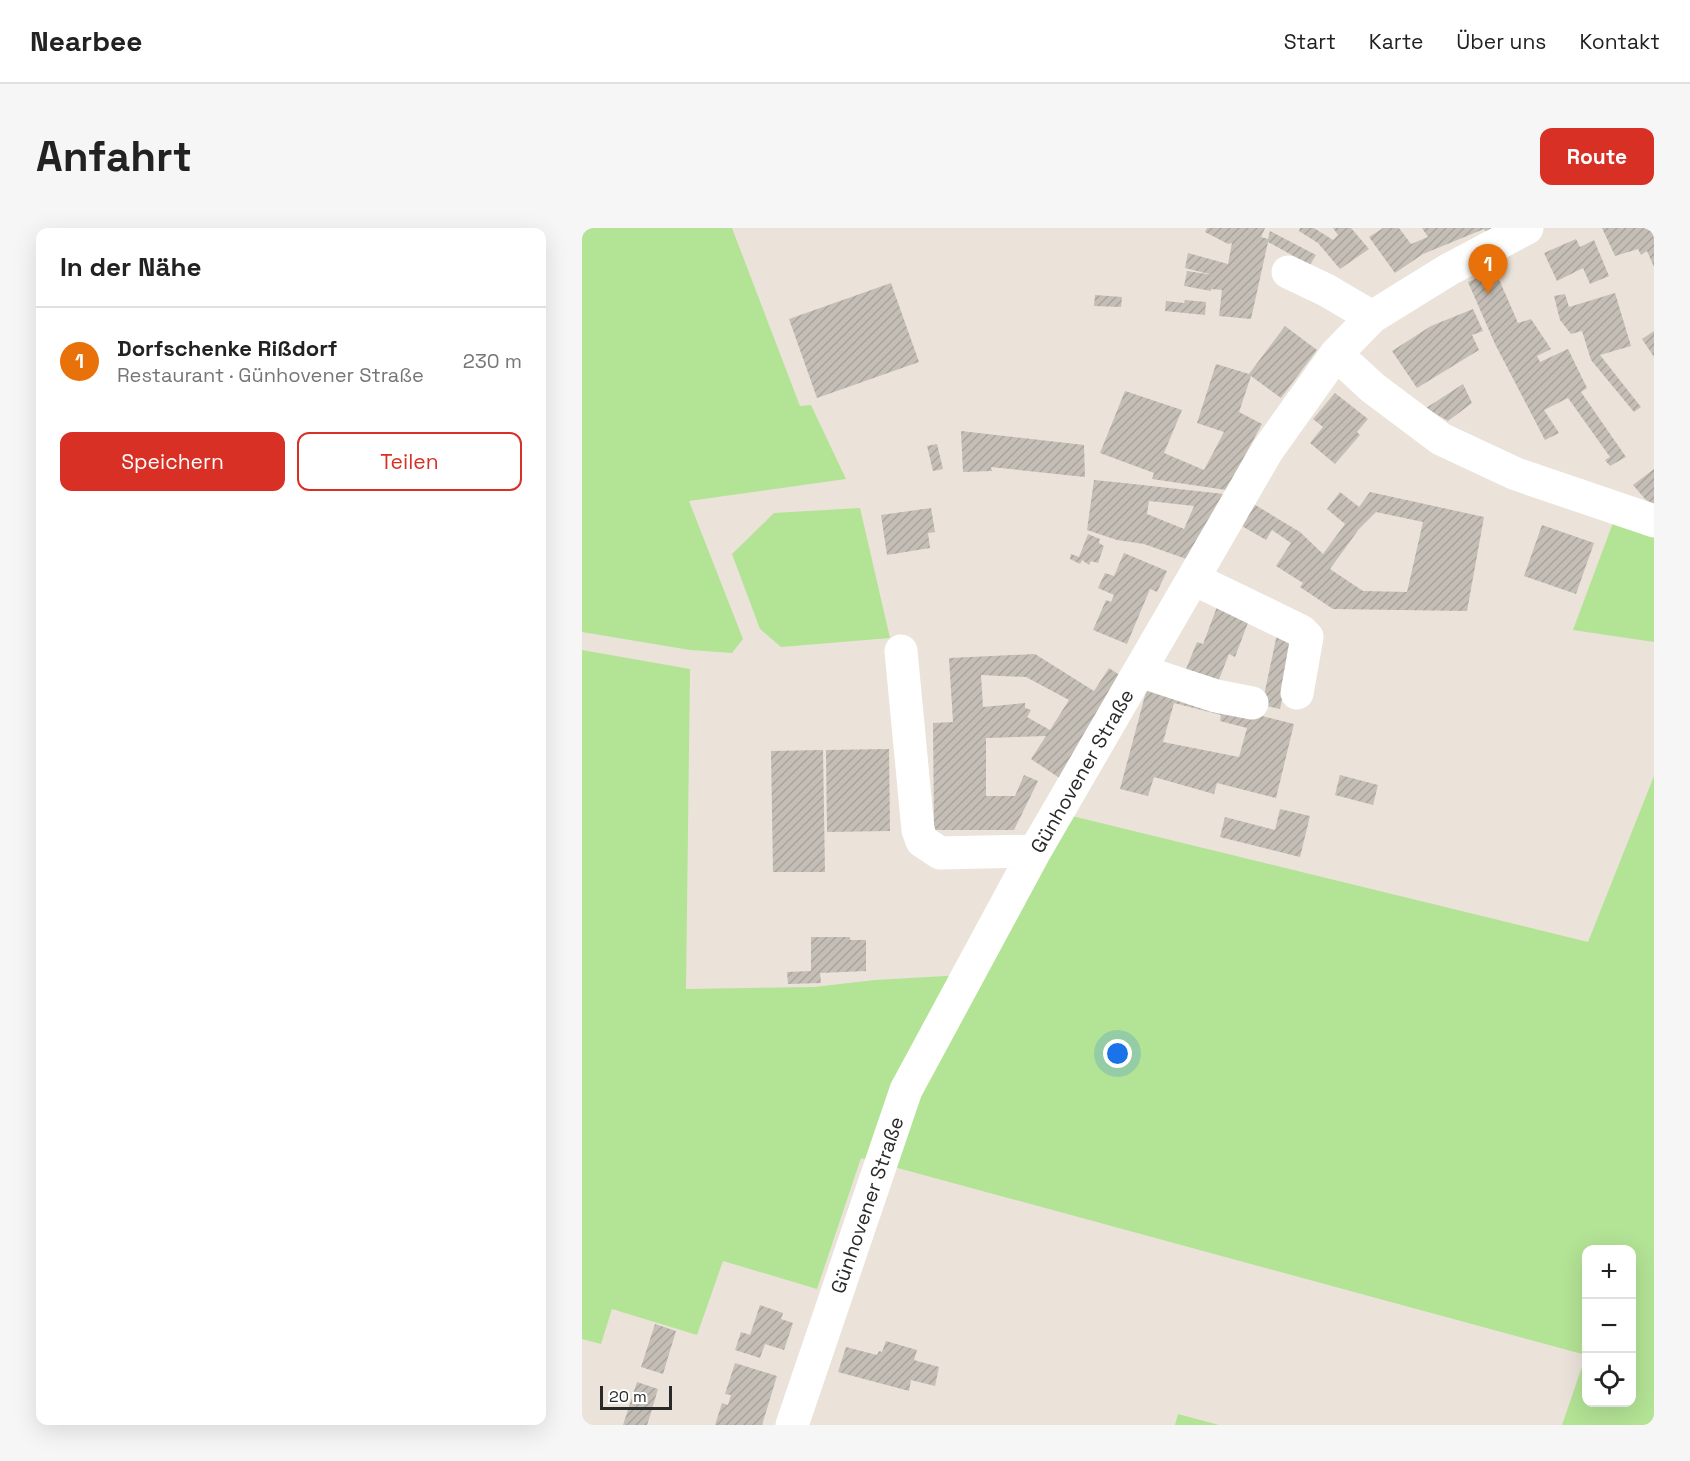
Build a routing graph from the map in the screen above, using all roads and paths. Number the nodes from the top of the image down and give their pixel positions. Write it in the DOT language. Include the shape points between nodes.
graph roads {
  1 [pos="1527,228"];
  2 [pos="1288,272"];
  3 [pos="1372,317"];
  4 [pos="1336,354"];
  5 [pos="1654,521"];
  6 [pos="1194,579"];
  7 [pos="901,651"];
  8 [pos="1140,671"];
  9 [pos="1297,693"];
  10 [pos="1252,703"];
  11 [pos="1035,851"];
  12 [pos="792,1425"];
  1 -- 3 [label="street, Günhovener Straße"];
  2 -- 3 [label="street"];
  3 -- 4 [label="street, Günhovener Straße"];
  4 -- 5 [label="street" via="1373,388 1442,439 1516,474"];
  4 -- 6 [label="street, Günhovener Straße" via="1267,451"];
  6 -- 8 [label="street, Günhovener Straße"];
  6 -- 9 [label="street" via="1301,631 1307,638"];
  7 -- 11 [label="street" via="922,841 940,853"];
  8 -- 10 [label="street" via="1216,696"];
  8 -- 11 [label="street, Günhovener Straße"];
  11 -- 12 [label="street, Günhovener Straße" via="906,1090"];
}
